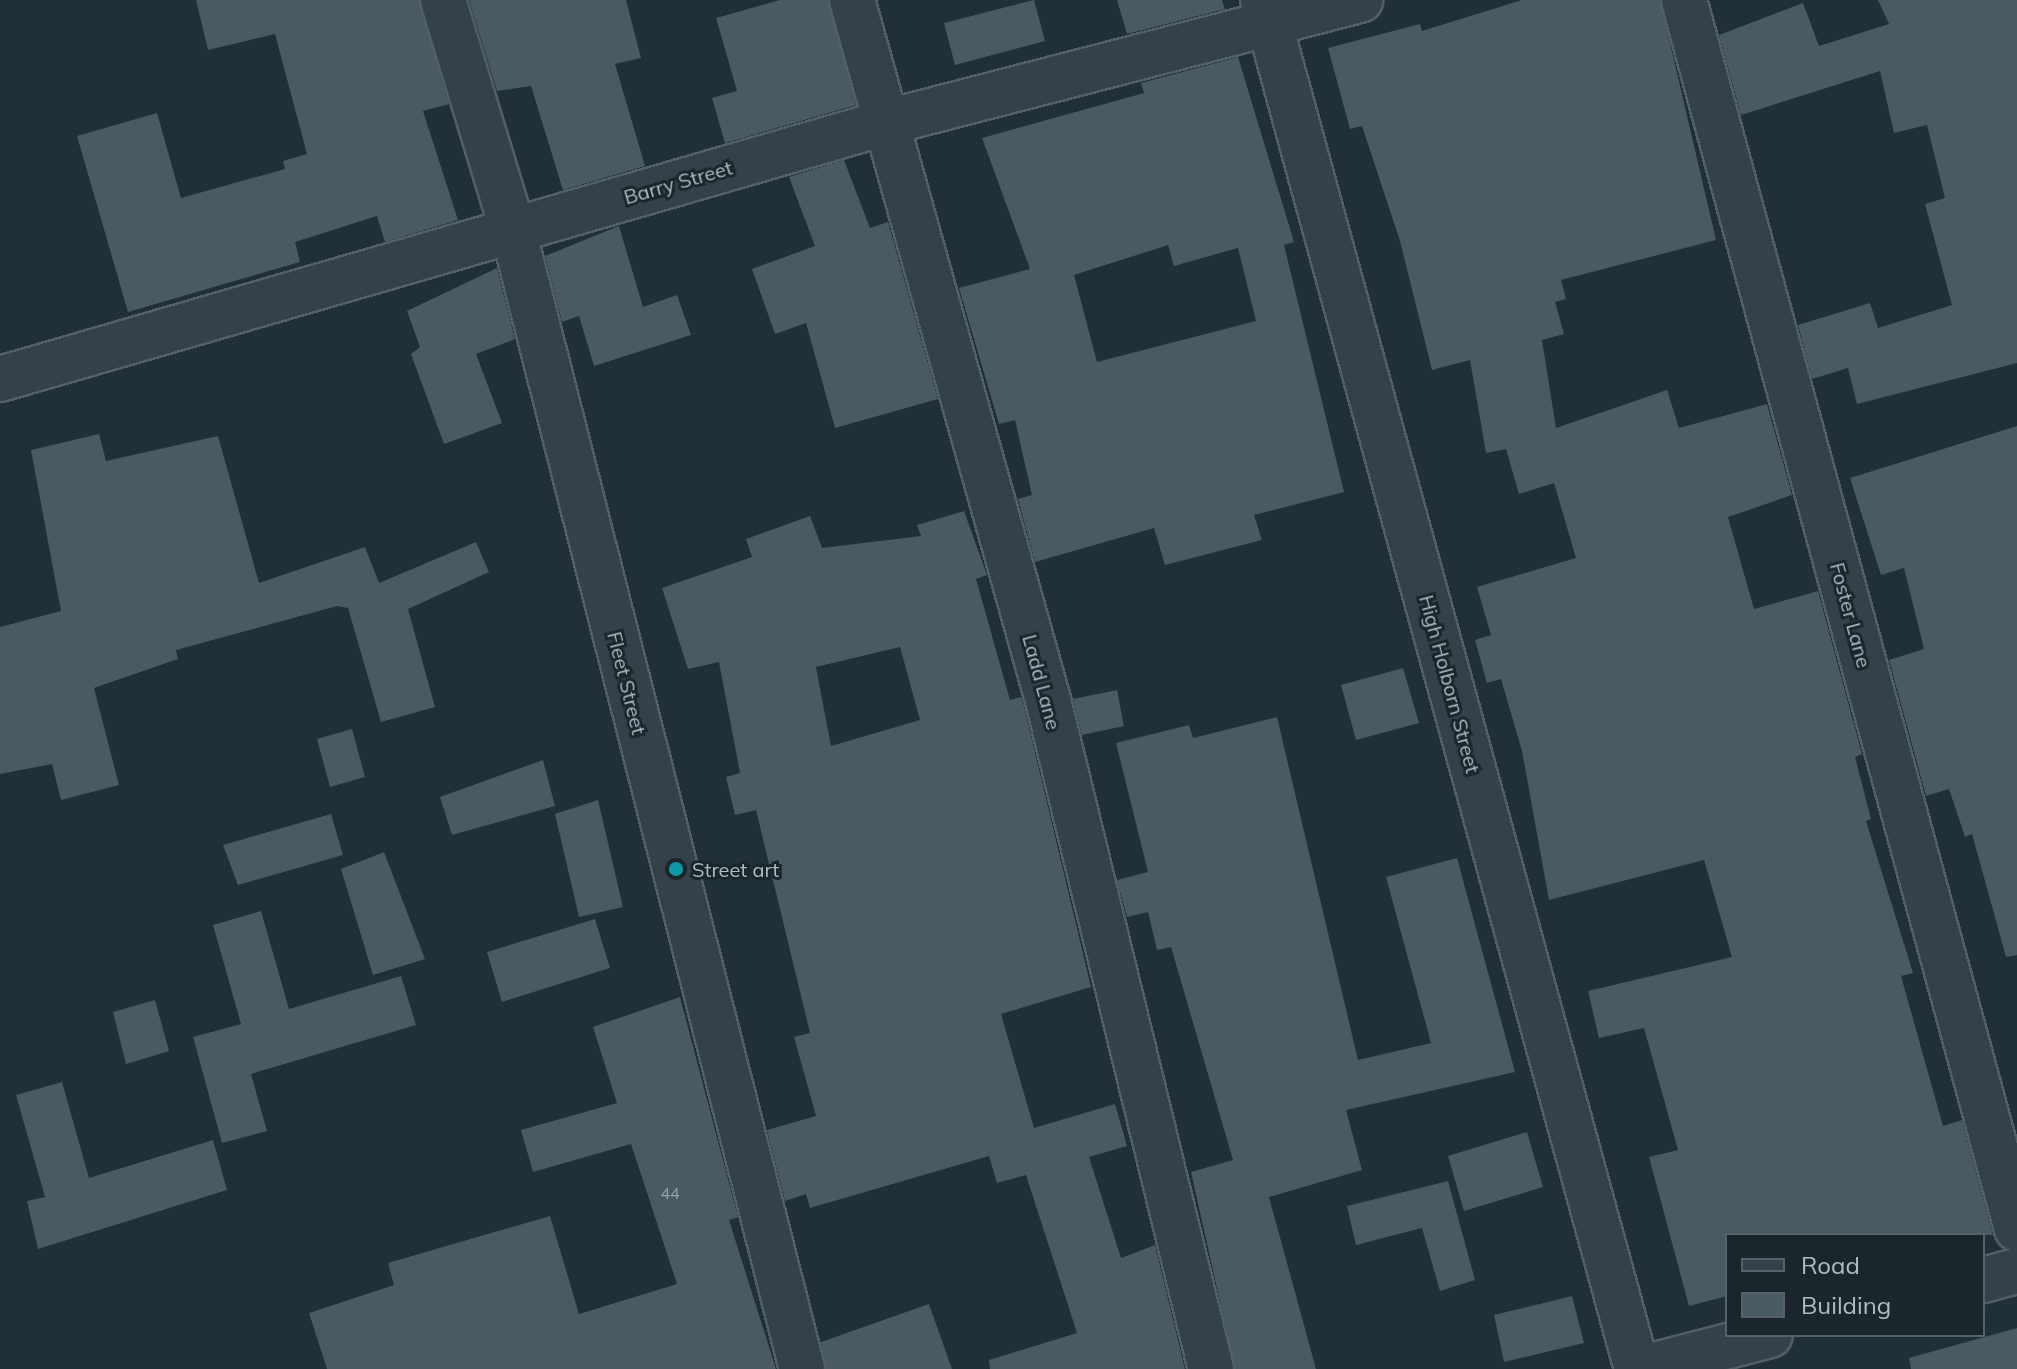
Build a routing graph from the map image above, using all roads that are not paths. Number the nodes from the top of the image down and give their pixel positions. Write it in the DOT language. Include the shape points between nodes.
graph roads {
  1 [pos="443,0"];
  2 [pos="852,0"];
  3 [pos="1360,0"];
  4 [pos="1684,0"];
  5 [pos="1266,12"];
  6 [pos="884,123"];
  7 [pos="513,230"];
  8 [pos="0,379"];
  9 [pos="2017,1229"];
  10 [pos="2017,1271"];
  11 [pos="1985,1279"];
  12 [pos="1762,1337"];
  13 [pos="802,1369"];
  14 [pos="1211,1369"];
  15 [pos="1638,1369"];
  1 -- 7 [label="street, Fleet Street"];
  2 -- 6 [label="street, Ladd Lane"];
  3 -- 5 [label="street, Barry Street"];
  4 -- 9 [label="street, Foster Lane"];
  5 -- 6 [label="street, Barry Street"];
  5 -- 15 [label="street, High Holborn Street"];
  6 -- 7 [label="street, Barry Street"];
  6 -- 14 [label="street, Ladd Lane" via="1048,700"];
  7 -- 8 [label="street, Barry Street"];
  7 -- 13 [label="street, Fleet Street"];
  10 -- 11 [label="street"];
  12 -- 15 [label="street"];
}
